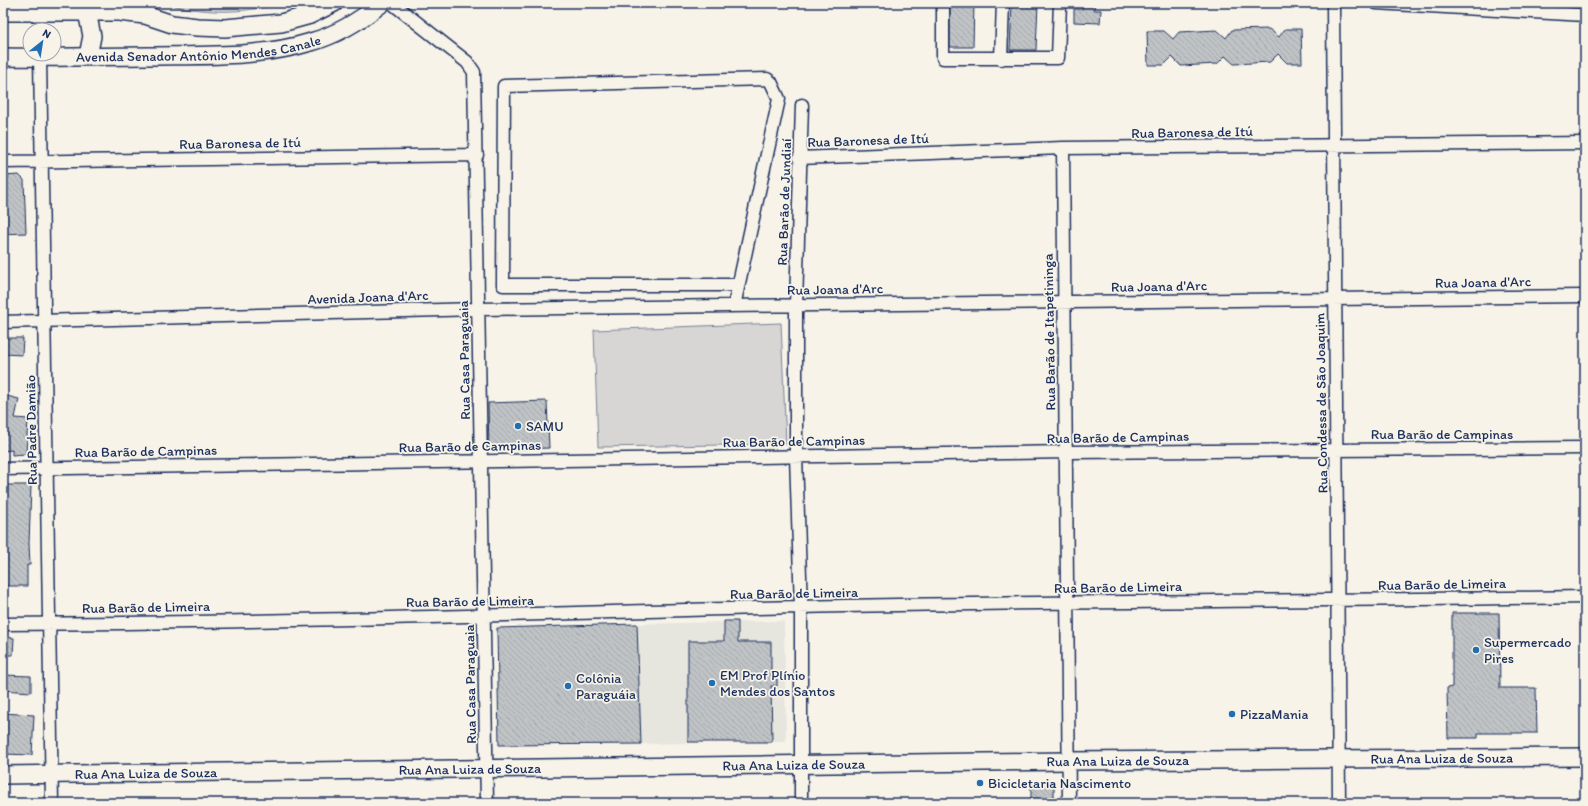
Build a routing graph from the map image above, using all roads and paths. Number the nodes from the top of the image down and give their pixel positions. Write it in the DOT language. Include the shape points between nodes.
graph roads {
  1 [pos="334,3"];
  2 [pos="382,3"];
  3 [pos="392,3"];
  4 [pos="943,3"];
  5 [pos="1003,3"];
  6 [pos="1060,3"];
  7 [pos="1333,3"];
  8 [pos="1376,3"];
  9 [pos="1468,6"];
  10 [pos="3,12"];
  11 [pos="87,12"];
  12 [pos="1585,15"];
  13 [pos="88,56"];
  14 [pos="22,57"];
  15 [pos="62,57"];
  16 [pos="3,58"];
  17 [pos="1001,59"];
  18 [pos="40,62"];
  19 [pos="802,105"];
  20 [pos="1585,143"];
  21 [pos="1334,146"];
  22 [pos="1063,148"];
  23 [pos="477,155"];
  24 [pos="799,158"];
  25 [pos="42,161"];
  26 [pos="3,162"];
  27 [pos="738,284"];
  28 [pos="1585,296"];
  29 [pos="1334,299"];
  30 [pos="1063,302"];
  31 [pos="796,305"];
  32 [pos="734,306"];
  33 [pos="478,309"];
  34 [pos="45,321"];
  35 [pos="3,322"];
  36 [pos="1585,448"];
  37 [pos="1337,450"];
  38 [pos="1067,452"];
  39 [pos="796,456"];
  40 [pos="482,461"];
  41 [pos="47,468"];
  42 [pos="3,469"];
  43 [pos="1585,598"];
  44 [pos="1337,601"];
  45 [pos="1068,603"];
  46 [pos="801,607"];
  47 [pos="484,616"];
  48 [pos="3,624"];
  49 [pos="49,624"];
  50 [pos="1585,757"];
  51 [pos="1339,759"];
  52 [pos="1068,761"];
  53 [pos="800,764"];
  54 [pos="486,769"];
  55 [pos="52,774"];
  56 [pos="3,775"];
  57 [pos="52,803"];
  58 [pos="487,803"];
  59 [pos="801,803"];
  60 [pos="1069,803"];
  61 [pos="1339,803"];
  1 -- 11 [label="street, Avenida Senador Antônio Mendes Canale" via="310,15 281,23 225,28 197,28 172,24 145,15"];
  2 -- 13 [label="street, Avenida Senador Antônio Mendes Canale" via="366,16 341,30 312,42 274,51 225,55"];
  3 -- 23 [label="street, Rua Casa Paraguaia" via="467,62 474,72"];
  4 -- 17 [label="street" via="943,58"];
  5 -- 17 [label="street"];
  6 -- 17 [label="street" via="1058,58"];
  7 -- 21 [label="street, Rua Condessa de São Joaquim"];
  8 -- 9 [label="street"];
  9 -- 12 [label="street"];
  10 -- 11 [label="street, Avenida Senador Antônio Mendes Canale"];
  11 -- 13 [label="street" via="92,36"];
  13 -- 15 [label="street, Avenida Senador Antônio Mendes Canale"];
  14 -- 16 [label="street, Avenida Senador Antônio Mendes Canale"];
  18 -- 25 [label="street, Rua Padre Damião"];
  19 -- 24 [label="street, Rua Barão de Jundiaí"];
  20 -- 21 [label="street, Rua Baronesa de Itú"];
  21 -- 22 [label="street, Rua Baronesa de Itú"];
  21 -- 29 [label="street, Rua Condessa de São Joaquim"];
  22 -- 24 [label="street, Rua Baronesa de Itú"];
  22 -- 30 [label="street, Rua Barão de Itapetininga"];
  23 -- 25 [label="street, Rua Baronesa de Itú"];
  23 -- 33 [label="street, Rua Casa Paraguaia"];
  24 -- 31 [label="street, Rua Barão de Jundiaí"];
  25 -- 26 [label="street, Rua Baronesa de Itú"];
  25 -- 34 [label="street, Rua Padre Damião"];
  27 -- 27 [label="street" via="779,99 771,82 767,79 504,86 503,285"];
  27 -- 32 [label="street"];
  28 -- 29 [label="street, Rua Joana d'Arc"];
  29 -- 30 [label="street, Rua Joana d'Arc"];
  29 -- 37 [label="street, Rua Condessa de São Joaquim"];
  30 -- 31 [label="street, Rua Joana d'Arc"];
  30 -- 38 [label="street, Rua Barão de Itapetininga"];
  31 -- 32 [label="street, Rua Joana d'Arc"];
  31 -- 39 [label="street, Rua Barão de Jundiaí"];
  32 -- 33 [label="street, Avenida Joana d'Arc"];
  33 -- 34 [label="street, Avenida Joana d'Arc"];
  33 -- 40 [label="street, Rua Casa Paraguaia"];
  34 -- 35 [label="street, Avenida Joana d'Arc"];
  34 -- 41 [label="street, Rua Padre Damião"];
  36 -- 37 [label="street, Rua Barão de Campinas"];
  37 -- 38 [label="street, Rua Barão de Campinas"];
  37 -- 44 [label="street, Rua Condessa de São Joaquim"];
  38 -- 39 [label="street, Rua Barão de Campinas"];
  38 -- 45 [label="street, Rua Barão de Itapetininga"];
  39 -- 40 [label="street, Rua Barão de Campinas"];
  39 -- 46 [label="street, Rua Barão de Jundiaí"];
  40 -- 41 [label="street, Rua Barão de Campinas"];
  40 -- 47 [label="street, Rua Casa Paraguaia"];
  41 -- 42 [label="street, Rua Barão de Campinas"];
  41 -- 49 [label="street, Rua Padre Damião"];
  43 -- 44 [label="street, Rua Barão de Limeira"];
  44 -- 45 [label="street, Rua Barão de Limeira"];
  44 -- 51 [label="street, Rua Condessa de São Joaquim"];
  45 -- 46 [label="street, Rua Barão de Limeira"];
  45 -- 52 [label="street, Rua Barão de Itapetininga"];
  46 -- 47 [label="street, Rua Barão de Limeira"];
  46 -- 53 [label="street, Rua Barão de Jundiaí"];
  47 -- 49 [label="street, Rua Barão de Limeira"];
  47 -- 54 [label="street, Rua Casa Paraguaia"];
  48 -- 49 [label="street, Rua Barão de Limeira"];
  49 -- 55 [label="street, Rua Padre Damião"];
  50 -- 51 [label="street, Rua Ana Luiza de Souza"];
  51 -- 52 [label="street, Rua Ana Luiza de Souza"];
  51 -- 61 [label="street, Rua Condessa de São Joaquim"];
  52 -- 53 [label="street, Rua Ana Luiza de Souza"];
  52 -- 60 [label="street, Rua Barão de Itapetininga"];
  53 -- 54 [label="street, Rua Ana Luiza de Souza"];
  53 -- 59 [label="street, Rua Barão de Jundiaí"];
  54 -- 55 [label="street, Rua Ana Luiza de Souza"];
  54 -- 58 [label="street, Rua Casa Paraguaia"];
  55 -- 56 [label="street, Rua Ana Luiza de Souza"];
  55 -- 57 [label="street, Rua Padre Damião"];
}
